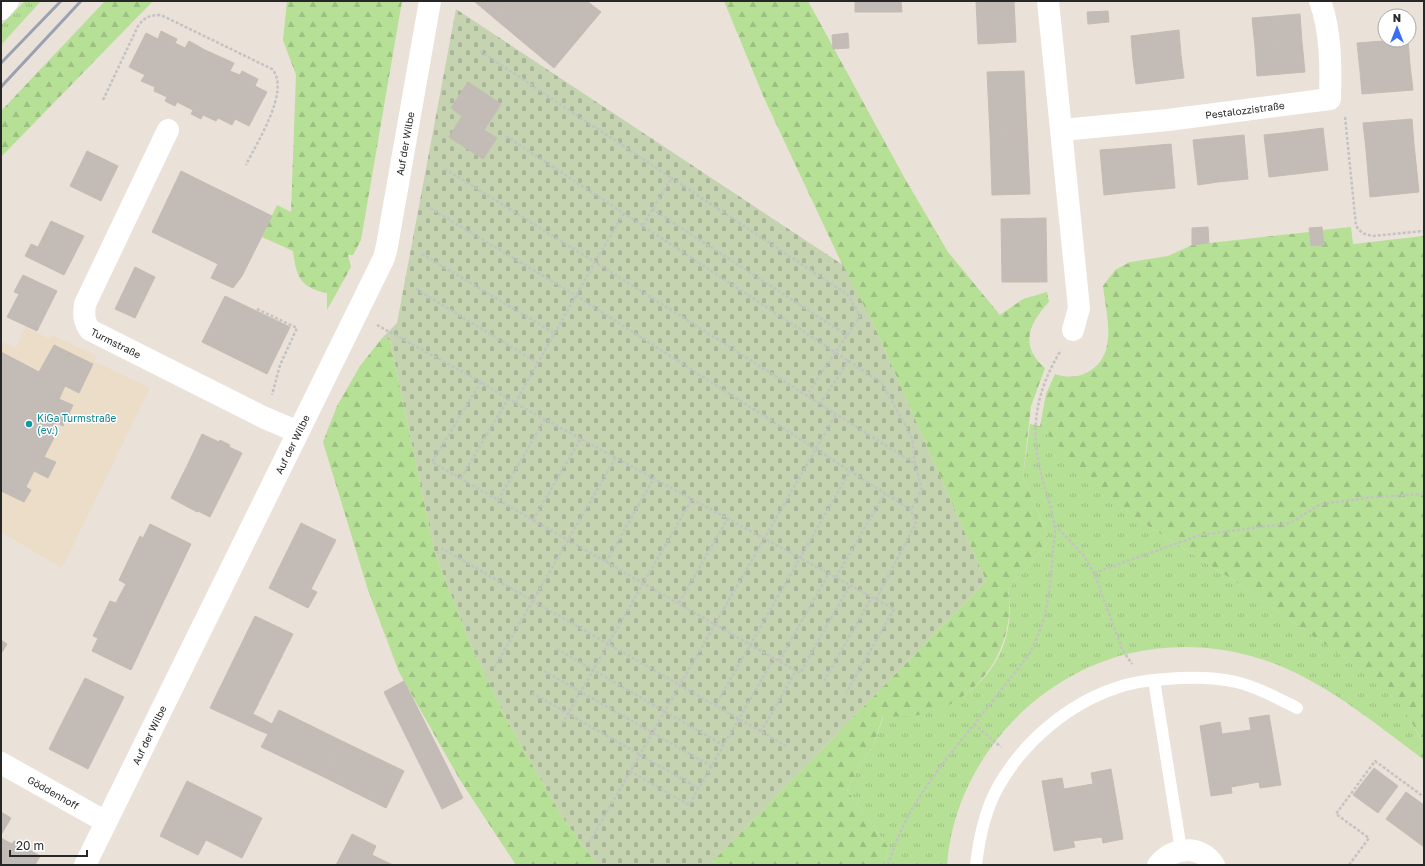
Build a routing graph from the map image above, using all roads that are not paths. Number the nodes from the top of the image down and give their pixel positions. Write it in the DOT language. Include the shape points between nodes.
graph roads {
  1 [pos="8,1"];
  2 [pos="430,1"];
  3 [pos="1048,1"];
  4 [pos="1320,1"];
  5 [pos="1,9"];
  6 [pos="168,130"];
  7 [pos="1062,130"];
  8 [pos="1073,330"];
  9 [pos="298,432"];
  10 [pos="1154,680"];
  11 [pos="1297,708"];
  12 [pos="1,763"];
  13 [pos="106,822"];
  14 [pos="1181,850"];
  15 [pos="85,865"];
  16 [pos="976,865"];
  17 [pos="1158,865"];
  18 [pos="1214,865"];
  1 -- 5 [label="street"];
  2 -- 9 [label="street, Auf der Wilbe" via="384,258"];
  3 -- 7 [label="street"];
  4 -- 7 [label="street, Pestalozzistraße" via="1324,12 1331,73 1330,99 1168,120"];
  6 -- 9 [label="street, Turmstraße" via="85,304 86,324 90,330"];
  7 -- 8 [label="street" via="1079,308"];
  9 -- 13 [label="street, Auf der Wilbe"];
  10 -- 11 [label="lane" via="1196,677 1235,682"];
  10 -- 14 [label="lane"];
  10 -- 16 [label="lane" via="1117,687 1096,695 1059,718 1036,738 998,787 986,816"];
  12 -- 13 [label="street, Göddenhoff"];
  13 -- 15 [label="street, Auf der Wilbe"];
  14 -- 17 [label="street" via="1164,858"];
  14 -- 18 [label="street" via="1198,852"];
}
